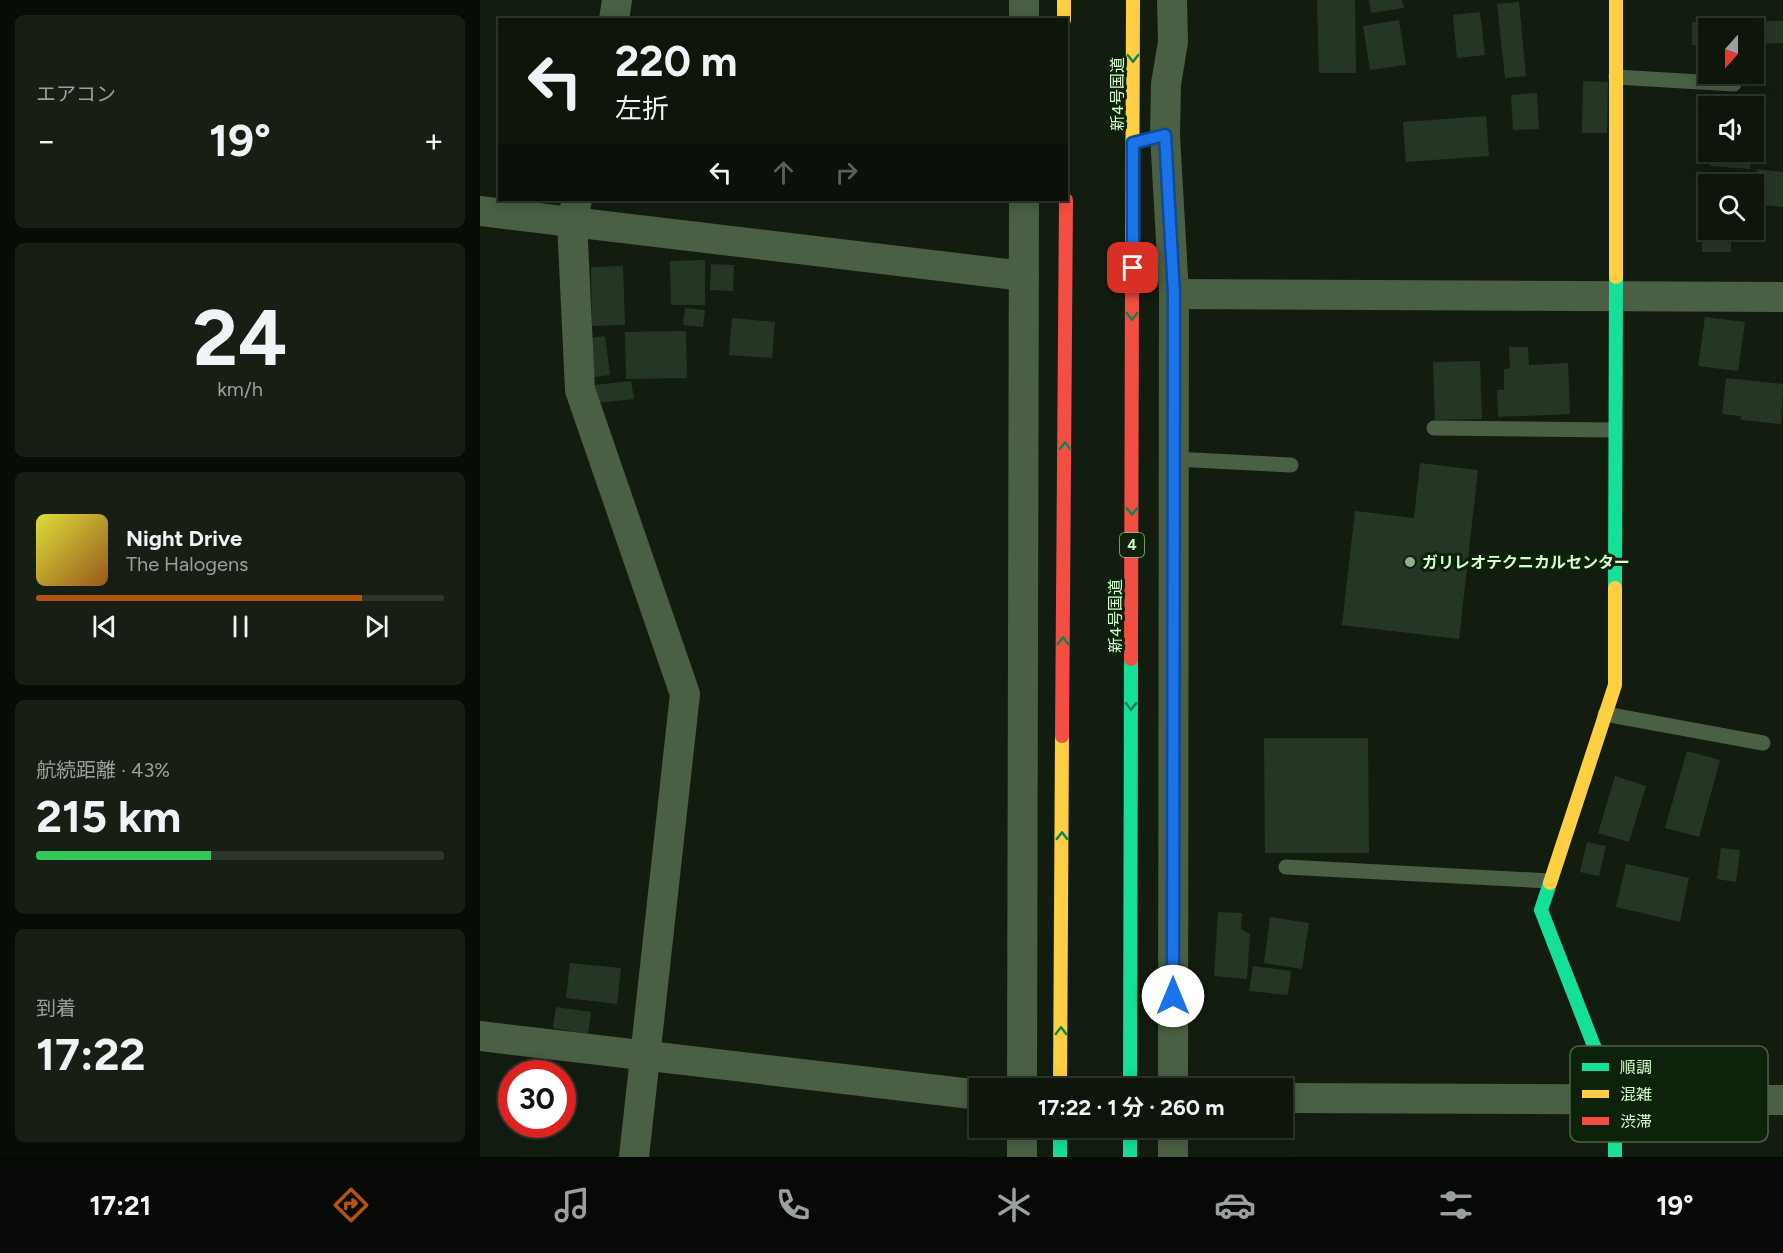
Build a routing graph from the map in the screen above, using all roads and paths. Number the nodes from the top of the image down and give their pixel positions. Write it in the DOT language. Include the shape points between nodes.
graph roads {
  1 [pos="617,0"];
  2 [pos="1024,0"];
  3 [pos="1064,0"];
  4 [pos="1133,0"];
  5 [pos="1172,0"];
  6 [pos="1616,0"];
  7 [pos="614,18"];
  8 [pos="1024,18"];
  9 [pos="1064,18"];
  10 [pos="1616,77"];
  11 [pos="1698,82"];
  12 [pos="1165,135"];
  13 [pos="1133,143"];
  14 [pos="1024,201"];
  15 [pos="1065,201"];
  16 [pos="480,211"];
  17 [pos="574,211"];
  18 [pos="1024,276"];
  19 [pos="1174,294"];
  20 [pos="1615,295"];
  21 [pos="1783,297"];
  22 [pos="1065,421"];
  23 [pos="1023,425"];
  24 [pos="1434,428"];
  25 [pos="1615,430"];
  26 [pos="1174,459"];
  27 [pos="1292,465"];
  28 [pos="1605,714"];
  29 [pos="1763,743"];
  30 [pos="1286,867"];
  31 [pos="1550,881"];
  32 [pos="480,1036"];
  33 [pos="1595,1046"];
  34 [pos="646,1055"];
  35 [pos="1022,1078"];
  36 [pos="1060,1078"];
  37 [pos="1130,1078"];
  38 [pos="1173,1078"];
  39 [pos="969,1094"];
  40 [pos="1293,1098"];
  41 [pos="1570,1100"];
  42 [pos="1022,1138"];
  43 [pos="1060,1138"];
  44 [pos="1130,1138"];
  45 [pos="1173,1138"];
  46 [pos="1615,1142"];
  47 [pos="634,1157"];
  48 [pos="1022,1157"];
  49 [pos="1060,1157"];
  50 [pos="1130,1157"];
  51 [pos="1173,1157"];
  52 [pos="1615,1157"];
  1 -- 7 [label="street"];
  2 -- 8 [label="street"];
  3 -- 9 [label="main road"];
  4 -- 13 [label="main road, 新4号国道 / 4, one-way"];
  5 -- 12 [label="street" via="1173,42 1166,84"];
  6 -- 10 [label="main road"];
  10 -- 11 [label="lane"];
  10 -- 20 [label="main road"];
  12 -- 13 [label="street"];
  12 -- 19 [label="street"];
  13 -- 37 [label="main road, 新4号国道 / 4, one-way"];
  14 -- 18 [label="street"];
  15 -- 22 [label="main road"];
  16 -- 17 [label="street"];
  17 -- 18 [label="street"];
  17 -- 34 [label="street" via="580,390 685,694"];
  18 -- 23 [label="street"];
  19 -- 20 [label="street"];
  19 -- 26 [label="street"];
  20 -- 21 [label="street"];
  20 -- 25 [label="main road"];
  22 -- 23 [label="street"];
  36 -- 22 [label="main road, one-way"];
  23 -- 35 [label="street"];
  24 -- 25 [label="lane"];
  25 -- 28 [label="main road" via="1615,685"];
  26 -- 27 [label="lane"];
  26 -- 38 [label="street"];
  28 -- 29 [label="lane"];
  28 -- 31 [label="main road"];
  30 -- 31 [label="lane"];
  31 -- 33 [label="main road" via="1541,910"];
  32 -- 34 [label="street"];
  34 -- 39 [label="street"];
  34 -- 47 [label="street"];
  40 -- 41 [label="street"];
  42 -- 48 [label="street"];
  43 -- 49 [label="main road"];
  44 -- 50 [label="main road"];
  45 -- 51 [label="street"];
  46 -- 52 [label="main road"];
}
